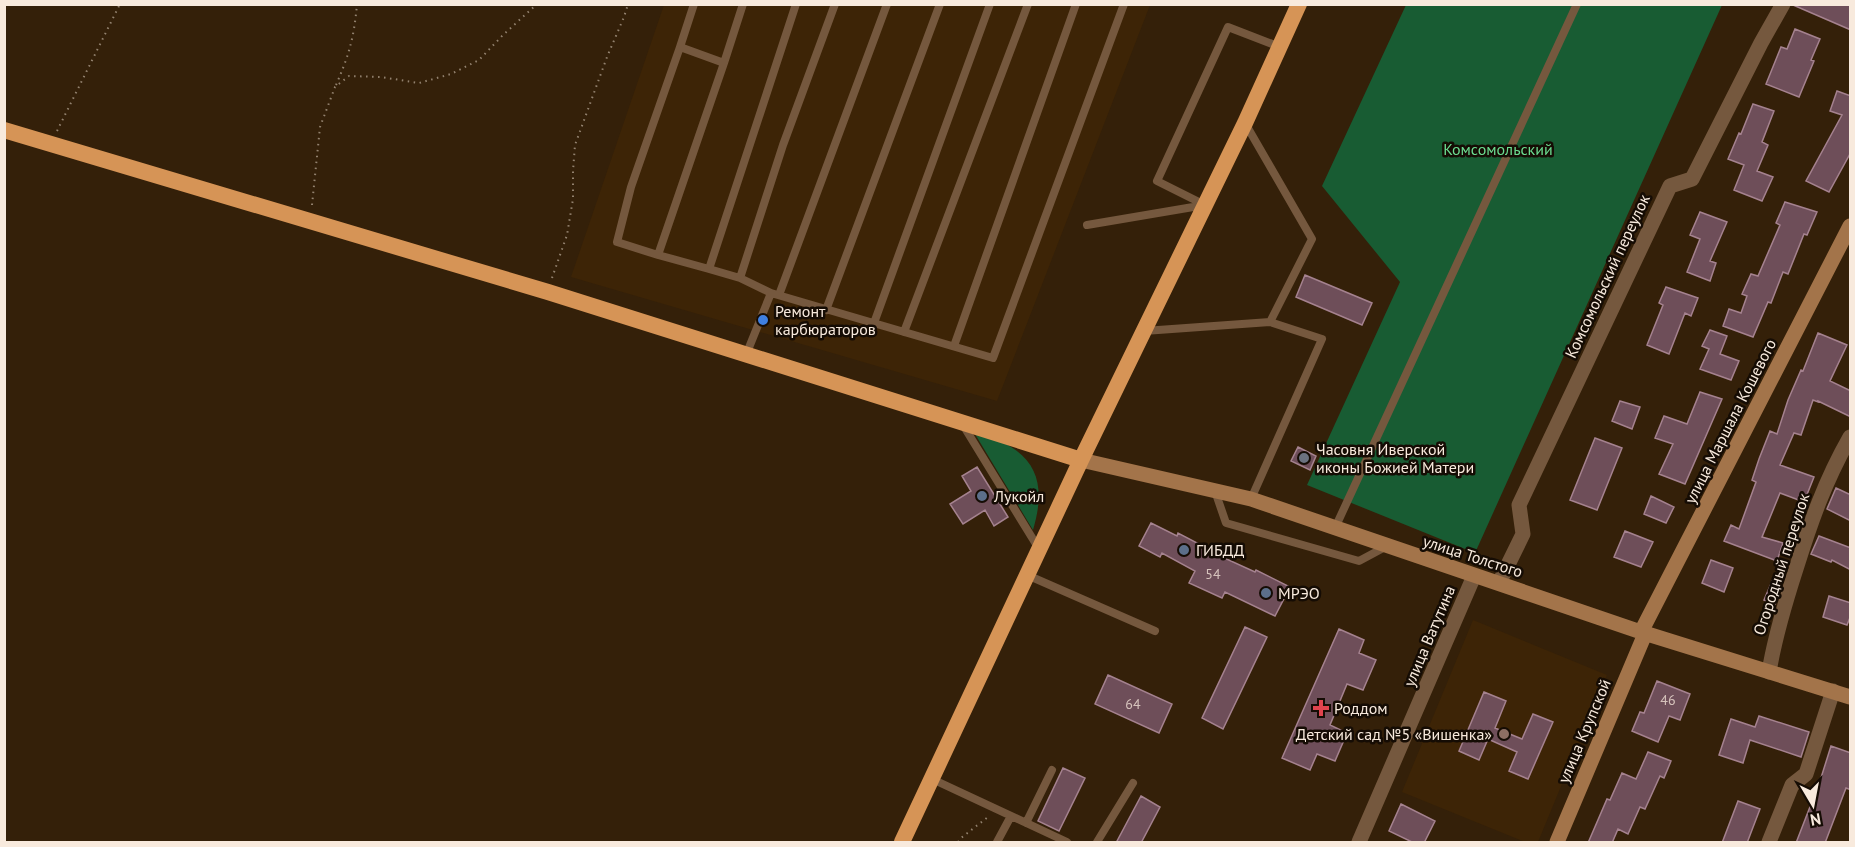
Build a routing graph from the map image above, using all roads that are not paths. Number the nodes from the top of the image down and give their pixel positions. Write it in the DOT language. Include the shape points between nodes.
graph roads {
  1 [pos="694,4"];
  2 [pos="743,4"];
  3 [pos="796,4"];
  4 [pos="835,4"];
  5 [pos="887,4"];
  6 [pos="940,4"];
  7 [pos="990,4"];
  8 [pos="1028,4"];
  9 [pos="1076,4"];
  10 [pos="1124,4"];
  11 [pos="1299,4"];
  12 [pos="1576,4"];
  13 [pos="1783,4"];
  14 [pos="680,47"];
  15 [pos="1280,47"];
  16 [pos="724,63"];
  17 [pos="1245,123"];
  18 [pos="4,130"];
  19 [pos="1205,204"];
  20 [pos="1087,225"];
  21 [pos="1851,226"];
  22 [pos="658,255"];
  23 [pos="710,269"];
  24 [pos="740,278"];
  25 [pos="775,294"];
  26 [pos="826,310"];
  27 [pos="1270,322"];
  28 [pos="874,323"];
  29 [pos="904,332"];
  30 [pos="1143,332"];
  31 [pos="954,346"];
  32 [pos="746,355"];
  33 [pos="961,423"];
  34 [pos="1851,437"];
  35 [pos="1081,460"];
  36 [pos="1215,491"];
  37 [pos="1251,499"];
  38 [pos="1335,528"];
  39 [pos="1388,546"];
  40 [pos="1039,549"];
  41 [pos="1028,575"];
  42 [pos="1474,576"];
  43 [pos="1499,583"];
  44 [pos="1155,631"];
  45 [pos="1643,633"];
  46 [pos="1770,672"];
  47 [pos="1833,691"];
  48 [pos="1851,697"];
  49 [pos="1052,770"];
  50 [pos="932,779"];
  51 [pos="1133,783"];
  52 [pos="1011,816"];
  53 [pos="1026,823"];
  54 [pos="903,843"];
  55 [pos="997,843"];
  56 [pos="1067,843"];
  57 [pos="1097,843"];
  58 [pos="1359,843"];
  59 [pos="1557,843"];
  60 [pos="1769,843"];
  1 -- 14 [label="lane"];
  2 -- 16 [label="lane"];
  3 -- 23 [label="lane"];
  4 -- 24 [label="lane"];
  5 -- 25 [label="lane"];
  6 -- 26 [label="lane"];
  7 -- 28 [label="lane"];
  8 -- 29 [label="lane"];
  9 -- 31 [label="lane"];
  10 -- 31 [label="lane" via="993,358"];
  11 -- 15 [label="highway"];
  12 -- 38 [label="lane"];
  13 -- 43 [label="street, Комсомольский переулок" via="1692,179 1670,186 1519,506 1523,534"];
  14 -- 16 [label="lane"];
  14 -- 22 [label="lane" via="631,187 617,242"];
  15 -- 17 [label="highway"];
  15 -- 19 [label="lane" via="1228,27 1157,181"];
  16 -- 22 [label="lane"];
  17 -- 19 [label="highway"];
  17 -- 27 [label="lane" via="1311,239"];
  18 -- 32 [label="highway"];
  19 -- 20 [label="lane"];
  19 -- 30 [label="highway"];
  21 -- 45 [label="main road, улица Маршала Кошевого"];
  22 -- 23 [label="lane"];
  23 -- 24 [label="lane"];
  24 -- 25 [label="lane"];
  25 -- 26 [label="lane"];
  25 -- 32 [label="lane"];
  26 -- 28 [label="lane"];
  27 -- 30 [label="lane"];
  27 -- 37 [label="lane" via="1322,339"];
  28 -- 29 [label="lane"];
  29 -- 31 [label="lane"];
  30 -- 35 [label="highway"];
  32 -- 33 [label="highway"];
  33 -- 35 [label="highway"];
  33 -- 40 [label="lane"];
  34 -- 46 [label="street, Огородный переулок" via="1813,513 1780,618"];
  35 -- 36 [label="main road, улица Толстого"];
  35 -- 40 [label="highway"];
  36 -- 37 [label="main road, улица Толстого"];
  36 -- 39 [label="lane" via="1226,523 1359,561"];
  37 -- 38 [label="main road, улица Толстого"];
  38 -- 39 [label="main road, улица Толстого"];
  39 -- 42 [label="main road, улица Толстого"];
  40 -- 41 [label="highway"];
  41 -- 44 [label="lane"];
  41 -- 50 [label="highway"];
  42 -- 43 [label="main road, улица Толстого"];
  42 -- 58 [label="street, улица Ватутина"];
  43 -- 45 [label="main road, улица Толстого"];
  45 -- 46 [label="main road, улица Толстого"];
  45 -- 59 [label="main road, улица Крупской"];
  46 -- 47 [label="main road, улица Толстого"];
  47 -- 48 [label="main road, улица Толстого"];
  47 -- 60 [label="street" via="1806,774 1792,785"];
  49 -- 53 [label="lane"];
  50 -- 52 [label="lane"];
  50 -- 54 [label="highway"];
  51 -- 57 [label="lane"];
  52 -- 53 [label="lane"];
  52 -- 55 [label="lane"];
  53 -- 56 [label="lane"];
}
